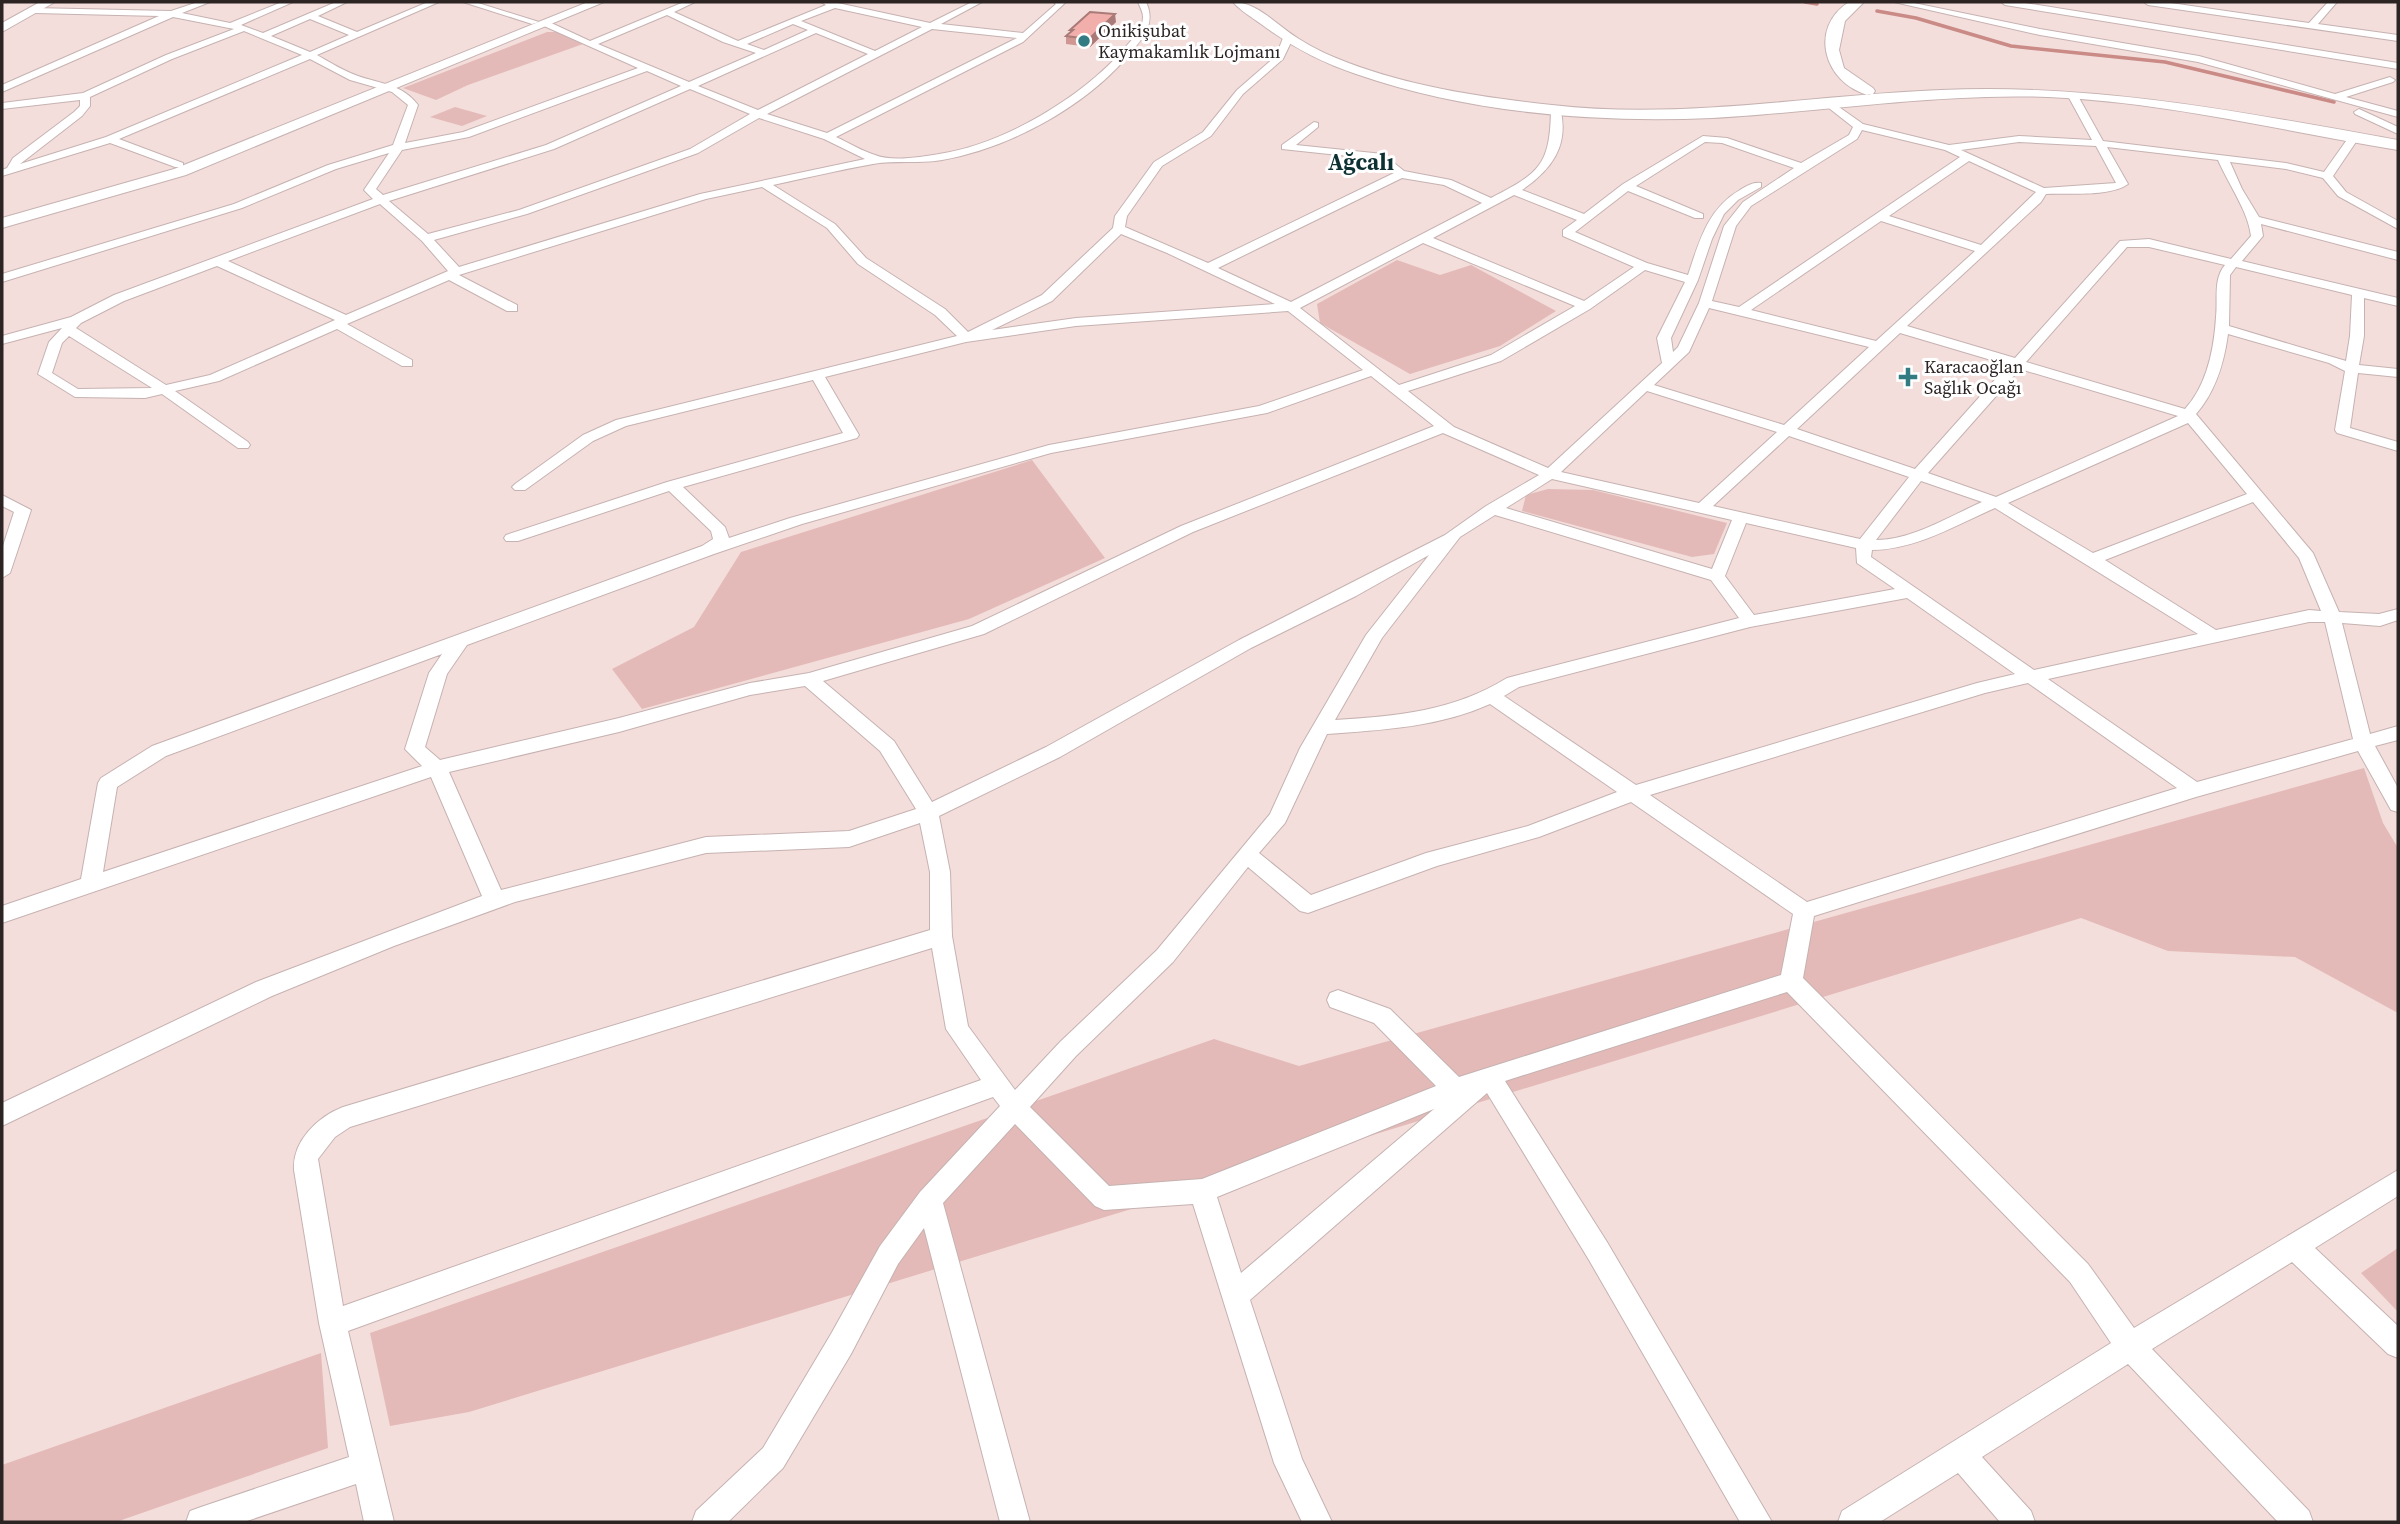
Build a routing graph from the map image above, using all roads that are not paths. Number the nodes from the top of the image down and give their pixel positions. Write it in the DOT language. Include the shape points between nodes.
graph roads {
  1 [pos="49,2"];
  2 [pos="120,2"];
  3 [pos="206,2"];
  4 [pos="289,2"];
  5 [pos="343,2"];
  6 [pos="435,2"];
  7 [pos="467,2"];
  8 [pos="582,2"];
  9 [pos="598,2"];
  10 [pos="691,2"];
  11 [pos="978,2"];
  12 [pos="1057,2"];
  13 [pos="1063,2"];
  14 [pos="1071,2"];
  15 [pos="1142,2"];
  16 [pos="1238,2"];
  17 [pos="1263,2"];
  18 [pos="1858,2"];
  19 [pos="1899,2"];
  20 [pos="2005,2"];
  21 [pos="2148,2"];
  22 [pos="2229,2"];
  23 [pos="2333,2"];
  24 [pos="829,4"];
  25 [pos="2178,4"];
  26 [pos="1967,6"];
  27 [pos="35,10"];
  28 [pos="94,11"];
  29 [pos="2220,11"];
  30 [pos="667,12"];
  31 [pos="1948,13"];
  32 [pos="172,15"];
  33 [pos="310,16"];
  34 [pos="793,21"];
  35 [pos="541,23"];
  36 [pos="232,25"];
  37 [pos="931,26"];
  38 [pos="2311,26"];
  39 [pos="2,28"];
  40 [pos="244,28"];
  41 [pos="816,30"];
  42 [pos="265,35"];
  43 [pos="2208,35"];
  44 [pos="356,36"];
  45 [pos="1025,36"];
  46 [pos="1288,38"];
  47 [pos="2398,38"];
  48 [pos="590,44"];
  49 [pos="739,44"];
  50 [pos="765,53"];
  51 [pos="310,55"];
  52 [pos="878,55"];
  53 [pos="2199,59"];
  54 [pos="2394,66"];
  55 [pos="646,68"];
  56 [pos="2394,81"];
  57 [pos="386,85"];
  58 [pos="691,86"];
  59 [pos="2307,88"];
  60 [pos="2,89"];
  61 [pos="1868,91"];
  62 [pos="85,96"];
  63 [pos="2073,96"];
  64 [pos="2338,96"];
  65 [pos="1829,103"];
  66 [pos="2,106"];
  67 [pos="1556,110"];
  68 [pos="758,114"];
  69 [pos="2398,114"];
  70 [pos="1314,125"];
  71 [pos="1859,126"];
  72 [pos="2398,131"];
  73 [pos="2355,136"];
  74 [pos="828,137"];
  75 [pos="110,139"];
  76 [pos="2398,139"];
  77 [pos="2100,143"];
  78 [pos="2398,145"];
  79 [pos="398,147"];
  80 [pos="1949,148"];
  81 [pos="1968,156"];
  82 [pos="2223,158"];
  83 [pos="877,160"];
  84 [pos="179,164"];
  85 [pos="1798,170"];
  86 [pos="6,172"];
  87 [pos="1401,174"];
  88 [pos="2327,176"];
  89 [pos="764,184"];
  90 [pos="1627,186"];
  91 [pos="1513,191"];
  92 [pos="2042,191"];
  93 [pos="380,200"];
  94 [pos="1490,202"];
  95 [pos="2,216"];
  96 [pos="1699,216"];
  97 [pos="1880,217"];
  98 [pos="1585,219"];
  99 [pos="2255,219"];
  100 [pos="2,223"];
  101 [pos="2398,226"];
  102 [pos="1119,229"];
  103 [pos="426,238"];
  104 [pos="1423,238"];
  105 [pos="1982,249"];
  106 [pos="2398,256"];
  107 [pos="217,261"];
  108 [pos="2233,262"];
  109 [pos="1643,266"];
  110 [pos="1208,268"];
  111 [pos="453,273"];
  112 [pos="2,278"];
  113 [pos="1692,281"];
  114 [pos="2358,292"];
  115 [pos="1705,303"];
  116 [pos="2398,303"];
  117 [pos="1585,306"];
  118 [pos="1291,307"];
  119 [pos="512,308"];
  120 [pos="1742,311"];
  121 [pos="341,322"];
  122 [pos="72,324"];
  123 [pos="1899,328"];
  124 [pos="2224,330"];
  125 [pos="966,338"];
  126 [pos="2,340"];
  127 [pos="1877,345"];
  128 [pos="1668,362"];
  129 [pos="407,363"];
  130 [pos="2017,363"];
  131 [pos="2350,368"];
  132 [pos="1373,371"];
  133 [pos="2398,373"];
  134 [pos="817,375"];
  135 [pos="1644,386"];
  136 [pos="1396,390"];
  137 [pos="166,391"];
  138 [pos="2189,415"];
  139 [pos="1444,427"];
  140 [pos="1787,430"];
  141 [pos="243,445"];
  142 [pos="2398,447"];
  143 [pos="1549,474"];
  144 [pos="1918,475"];
  145 [pos="672,485"];
  146 [pos="520,487"];
  147 [pos="2256,496"];
  148 [pos="2,500"];
  149 [pos="1996,502"];
  150 [pos="1492,509"];
  151 [pos="1701,509"];
  152 [pos="1740,519"];
  153 [pos="1454,534"];
  154 [pos="512,537"];
  155 [pos="1864,545"];
  156 [pos="708,550"];
  157 [pos="2092,559"];
  158 [pos="2,573"];
  159 [pos="1717,576"];
  160 [pos="1909,592"];
  161 [pos="2398,614"];
  162 [pos="2332,616"];
  163 [pos="1750,621"];
  164 [pos="2214,636"];
  165 [pos="460,642"];
  166 [pos="2033,676"];
  167 [pos="809,678"];
  168 [pos="1493,697"];
  169 [pos="1322,728"];
  170 [pos="2398,733"];
  171 [pos="2363,742"];
  172 [pos="437,768"];
  173 [pos="2194,790"];
  174 [pos="1634,793"];
  175 [pos="2398,804"];
  176 [pos="928,813"];
  177 [pos="1246,853"];
  178 [pos="90,886"];
  179 [pos="495,901"];
  180 [pos="1804,911"];
  181 [pos="2,914"];
  182 [pos="941,936"];
  183 [pos="1791,981"];
  184 [pos="1338,1000"];
  185 [pos="1489,1076"];
  186 [pos="998,1084"];
  187 [pos="1456,1090"];
  188 [pos="1014,1107"];
  189 [pos="2,1115"];
  190 [pos="2398,1182"];
  191 [pos="1202,1191"];
  192 [pos="929,1200"];
  193 [pos="2296,1248"];
  194 [pos="1237,1294"];
  195 [pos="333,1323"];
  196 [pos="2398,1345"];
  197 [pos="2130,1346"];
  198 [pos="1962,1456"];
  199 [pos="366,1466"];
  200 [pos="201,1522"];
  201 [pos="379,1522"];
  202 [pos="707,1522"];
  203 [pos="1015,1522"];
  204 [pos="1317,1522"];
  205 [pos="1758,1522"];
  206 [pos="1853,1522"];
  207 [pos="2020,1522"];
  208 [pos="2298,1522"];
  1 -- 27 [label="main road"];
  2 -- 28 [label="street"];
  3 -- 32 [label="street"];
  4 -- 36 [label="street"];
  5 -- 33 [label="street"];
  6 -- 44 [label="street"];
  7 -- 35 [label="street"];
  8 -- 35 [label="main road"];
  9 -- 35 [label="main road"];
  10 -- 30 [label="street"];
  11 -- 37 [label="street"];
  12 -- 13 [label="street"];
  13 -- 14 [label="street"];
  13 -- 45 [label="street"];
  15 -- 83 [label="street" via="1147,18 1143,31 1124,57 1101,79 1037,119 959,153"];
  16 -- 46 [label="main road"];
  17 -- 61 [label="main road" via="1285,23 1377,66 1530,100 1664,107"];
  18 -- 61 [label="main road" via="1850,5 1835,25 1833,53 1837,70"];
  19 -- 31 [label="street"];
  20 -- 43 [label="street"];
  21 -- 25 [label="street"];
  22 -- 29 [label="street"];
  23 -- 38 [label="street"];
  24 -- 34 [label="street"];
  24 -- 37 [label="street"];
  25 -- 29 [label="street"];
  26 -- 31 [label="street"];
  27 -- 28 [label="street"];
  27 -- 39 [label="main road"];
  28 -- 32 [label="street"];
  29 -- 38 [label="street"];
  29 -- 43 [label="street"];
  30 -- 48 [label="street"];
  30 -- 49 [label="street"];
  31 -- 53 [label="street"];
  32 -- 36 [label="street"];
  32 -- 60 [label="street"];
  33 -- 42 [label="street"];
  33 -- 44 [label="street"];
  34 -- 41 [label="street"];
  34 -- 49 [label="street"];
  35 -- 48 [label="street"];
  35 -- 57 [label="main road"];
  36 -- 40 [label="street"];
  37 -- 45 [label="street"];
  37 -- 52 [label="street"];
  38 -- 47 [label="street"];
  40 -- 42 [label="street"];
  40 -- 62 [label="street"];
  41 -- 50 [label="street"];
  41 -- 52 [label="street"];
  42 -- 51 [label="street"];
  43 -- 53 [label="street"];
  43 -- 54 [label="street"];
  44 -- 51 [label="street"];
  45 -- 74 [label="street"];
  46 -- 67 [label="main road" via="1332,61 1399,84"];
  46 -- 102 [label="street" via="1280,57 1240,92 1207,134 1158,164 1121,216"];
  48 -- 55 [label="street"];
  49 -- 50 [label="street"];
  50 -- 58 [label="street"];
  51 -- 57 [label="street" via="358,80"];
  51 -- 75 [label="street"];
  52 -- 68 [label="street"];
  53 -- 59 [label="street"];
  54 -- 56 [label="street"];
  55 -- 58 [label="street"];
  55 -- 79 [label="street" via="465,135"];
  56 -- 64 [label="street"];
  57 -- 79 [label="street" via="407,96 413,105"];
  57 -- 84 [label="main road"];
  57 -- 100 [label="main road" via="180,172"];
  58 -- 68 [label="street"];
  58 -- 93 [label="street" via="550,147"];
  59 -- 64 [label="street"];
  59 -- 72 [label="street"];
  61 -- 76 [label="main road" via="1993,85 2082,90 2212,105"];
  62 -- 66 [label="street"];
  62 -- 86 [label="street" via="85,106 78,114"];
  63 -- 65 [label="main road" via="1940,94"];
  63 -- 73 [label="main road"];
  63 -- 77 [label="street"];
  64 -- 69 [label="street"];
  65 -- 67 [label="main road" via="1647,115"];
  65 -- 71 [label="street"];
  67 -- 91 [label="street" via="1556,145 1543,172"];
  68 -- 74 [label="street"];
  68 -- 103 [label="street" via="694,151 523,212"];
  70 -- 87 [label="street" via="1286,147 1379,156"];
  71 -- 80 [label="street"];
  71 -- 85 [label="street" via="1853,137"];
  73 -- 78 [label="main road"];
  73 -- 88 [label="street"];
  74 -- 83 [label="street"];
  75 -- 84 [label="street"];
  75 -- 86 [label="street"];
  77 -- 80 [label="street" via="2019,139"];
  77 -- 82 [label="street"];
  77 -- 92 [label="street" via="2122,184"];
  79 -- 93 [label="street" via="370,190"];
  79 -- 112 [label="street" via="332,167 238,206"];
  80 -- 81 [label="street"];
  81 -- 92 [label="street"];
  81 -- 97 [label="street"];
  82 -- 88 [label="street"];
  82 -- 99 [label="street"];
  83 -- 89 [label="street"];
  84 -- 95 [label="main road"];
  85 -- 90 [label="street" via="1723,140 1703,139"];
  85 -- 113 [label="street" via="1770,178 1734,198 1706,239"];
  85 -- 115 [label="street" via="1747,204 1730,226"];
  87 -- 94 [label="street" via="1447,183"];
  87 -- 110 [label="street"];
  88 -- 101 [label="street" via="2343,194"];
  89 -- 111 [label="street" via="704,196"];
  89 -- 125 [label="street" via="831,226 862,261 940,312"];
  90 -- 96 [label="street"];
  90 -- 98 [label="street"];
  91 -- 94 [label="street"];
  91 -- 98 [label="street"];
  92 -- 105 [label="street"];
  93 -- 103 [label="street"];
  93 -- 107 [label="street"];
  94 -- 104 [label="street"];
  97 -- 105 [label="street"];
  97 -- 120 [label="street"];
  98 -- 109 [label="street" via="1567,233"];
  99 -- 106 [label="street"];
  99 -- 108 [label="street" via="2257,236"];
  102 -- 110 [label="street"];
  102 -- 125 [label="street" via="1047,298"];
  103 -- 111 [label="street"];
  104 -- 117 [label="street"];
  104 -- 118 [label="street"];
  105 -- 123 [label="street"];
  107 -- 121 [label="street"];
  107 -- 122 [label="street" via="119,298"];
  108 -- 114 [label="street"];
  108 -- 124 [label="street" via="2224,274"];
  108 -- 130 [label="street" via="2149,243 2124,244"];
  109 -- 113 [label="street"];
  109 -- 117 [label="street"];
  110 -- 118 [label="street"];
  111 -- 119 [label="street"];
  111 -- 121 [label="street"];
  113 -- 128 [label="street" via="1664,338"];
  114 -- 116 [label="street"];
  114 -- 131 [label="street" via="2357,336"];
  115 -- 120 [label="street"];
  115 -- 128 [label="street" via="1684,349"];
  117 -- 136 [label="street" via="1496,358"];
  118 -- 125 [label="street" via="1076,322"];
  118 -- 132 [label="street"];
  120 -- 127 [label="street"];
  121 -- 129 [label="street"];
  121 -- 137 [label="street" via="214,378"];
  122 -- 126 [label="street"];
  122 -- 137 [label="street"];
  122 -- 137 [label="street" via="57,342 45,374 75,393"];
  123 -- 127 [label="street"];
  123 -- 130 [label="street"];
  124 -- 131 [label="street"];
  124 -- 138 [label="street" via="2209,387"];
  125 -- 134 [label="street"];
  127 -- 140 [label="street"];
  128 -- 135 [label="street"];
  130 -- 138 [label="street"];
  130 -- 144 [label="street"];
  131 -- 133 [label="street"];
  131 -- 142 [label="street" via="2342,430"];
  132 -- 136 [label="street"];
  132 -- 156 [label="street" via="1262,410 1049,449"];
  134 -- 145 [label="street" via="852,435"];
  134 -- 146 [label="street" via="621,423 588,438"];
  135 -- 140 [label="street"];
  135 -- 143 [label="street"];
  136 -- 139 [label="street"];
  137 -- 141 [label="street"];
  138 -- 147 [label="street"];
  138 -- 149 [label="street" via="2180,423"];
  139 -- 143 [label="street"];
  139 -- 167 [label="street" via="1187,529 978,630"];
  140 -- 144 [label="street"];
  140 -- 151 [label="street"];
  143 -- 150 [label="street"];
  143 -- 151 [label="street"];
  144 -- 149 [label="street"];
  144 -- 155 [label="street"];
  145 -- 154 [label="street"];
  145 -- 156 [label="street" via="719,530 721,540"];
  147 -- 157 [label="street"];
  147 -- 162 [label="street" via="2307,556"];
  148 -- 158 [label="street" via="23,510"];
  149 -- 155 [label="street" via="1915,537 1888,545"];
  149 -- 157 [label="street"];
  150 -- 153 [label="street"];
  150 -- 159 [label="street"];
  151 -- 152 [label="street"];
  152 -- 155 [label="street"];
  152 -- 159 [label="street"];
  153 -- 169 [label="street" via="1375,635"];
  153 -- 176 [label="street" via="1053,752"];
  155 -- 160 [label="street" via="1863,559"];
  156 -- 165 [label="street"];
  157 -- 164 [label="street"];
  159 -- 163 [label="street"];
  160 -- 163 [label="street"];
  160 -- 166 [label="street"];
  161 -- 162 [label="street" via="2379,620"];
  162 -- 164 [label="street" via="2309,616"];
  162 -- 171 [label="street"];
  163 -- 168 [label="street" via="1513,682"];
  164 -- 166 [label="street"];
  165 -- 172 [label="street" via="438,673 415,749"];
  165 -- 178 [label="street" via="159,751 108,783"];
  166 -- 173 [label="street"];
  166 -- 174 [label="street" via="1983,687"];
  167 -- 172 [label="street"];
  167 -- 176 [label="street" via="887,746"];
  168 -- 169 [label="street" via="1410,722"];
  168 -- 174 [label="street"];
  169 -- 177 [label="street" via="1278,818"];
  170 -- 171 [label="street"];
  171 -- 173 [label="street"];
  171 -- 175 [label="street"];
  172 -- 178 [label="street"];
  172 -- 179 [label="street"];
  173 -- 180 [label="street"];
  174 -- 177 [label="street" via="1532,832 1433,859 1308,905"];
  174 -- 180 [label="street"];
  176 -- 179 [label="street" via="849,839 706,845"];
  176 -- 182 [label="street" via="940,872"];
  177 -- 188 [label="street" via="1165,956"];
  178 -- 181 [label="street"];
  179 -- 189 [label="street" via="264,989"];
  180 -- 183 [label="street"];
  182 -- 186 [label="street" via="957,1029"];
  182 -- 195 [label="street" via="342,1118 326,1129 304,1156"];
  183 -- 185 [label="street"];
  183 -- 197 [label="street" via="2079,1273"];
  184 -- 187 [label="street" via="1382,1016"];
  185 -- 187 [label="street"];
  185 -- 194 [label="street"];
  185 -- 205 [label="street"];
  186 -- 188 [label="street"];
  186 -- 195 [label="street"];
  187 -- 191 [label="street"];
  188 -- 191 [label="street" via="1104,1198"];
  188 -- 192 [label="street"];
  190 -- 193 [label="street"];
  191 -- 194 [label="street"];
  192 -- 202 [label="street" via="889,1255 772,1458"];
  192 -- 203 [label="street"];
  193 -- 196 [label="street"];
  193 -- 197 [label="street"];
  194 -- 204 [label="street" via="1289,1463"];
  195 -- 199 [label="street"];
  197 -- 198 [label="street"];
  197 -- 208 [label="street"];
  198 -- 206 [label="street"];
  198 -- 207 [label="street"];
  199 -- 200 [label="street"];
  199 -- 201 [label="street"];
}
